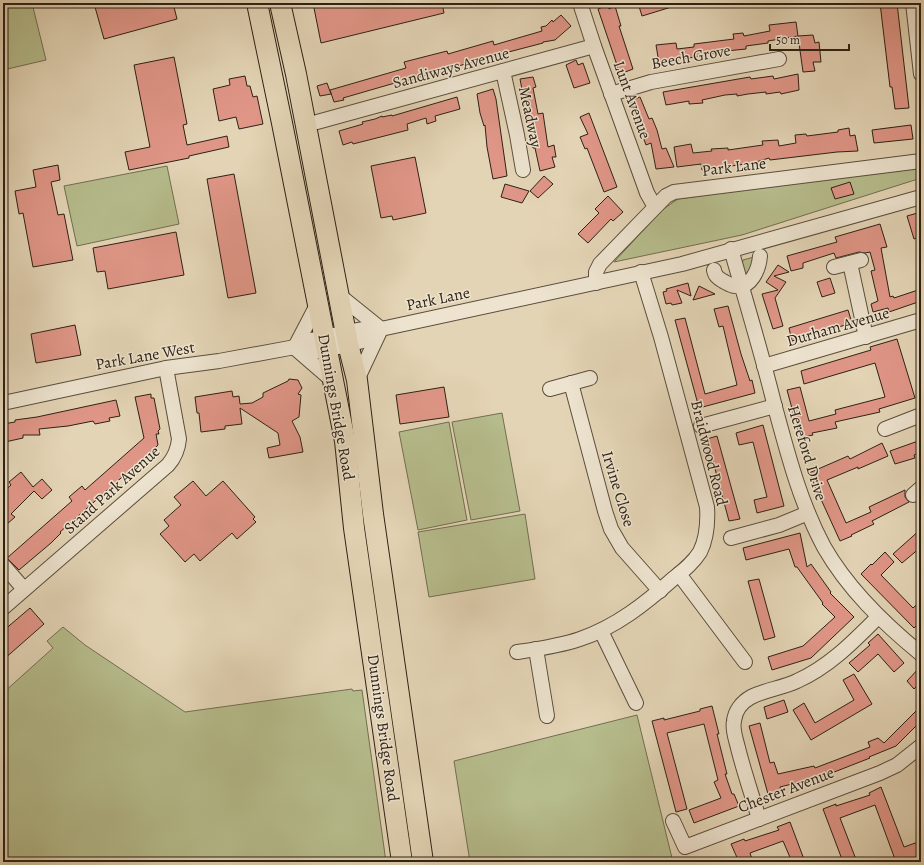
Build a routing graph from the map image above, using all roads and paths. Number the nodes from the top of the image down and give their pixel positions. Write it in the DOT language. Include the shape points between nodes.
graph roads {
  1 [pos="257,3"];
  2 [pos="280,3"];
  3 [pos="580,3"];
  4 [pos="913,3"];
  5 [pos="594,46"];
  6 [pos="779,59"];
  7 [pos="293,64"];
  8 [pos="266,70"];
  9 [pos="503,71"];
  10 [pos="921,74"];
  11 [pos="611,94"];
  12 [pos="317,122"];
  13 [pos="921,162"];
  14 [pos="523,170"];
  15 [pos="921,196"];
  16 [pos="655,207"];
  17 [pos="732,249"];
  18 [pos="760,256"];
  19 [pos="834,267"];
  20 [pos="714,270"];
  21 [pos="641,272"];
  22 [pos="596,282"];
  23 [pos="742,286"];
  24 [pos="340,296"];
  25 [pos="318,303"];
  26 [pos="921,320"];
  27 [pos="381,329"];
  28 [pos="866,337"];
  29 [pos="337,341"];
  30 [pos="295,347"];
  31 [pos="764,366"];
  32 [pos="166,368"];
  33 [pos="590,378"];
  34 [pos="357,380"];
  35 [pos="333,381"];
  36 [pos="571,383"];
  37 [pos="550,389"];
  38 [pos="3,403"];
  39 [pos="775,406"];
  40 [pos="921,415"];
  41 [pos="701,426"];
  42 [pos="885,429"];
  43 [pos="808,513"];
  44 [pos="731,538"];
  45 [pos="3,565"];
  46 [pos="679,574"];
  47 [pos="24,589"];
  48 [pos="660,591"];
  49 [pos="3,608"];
  50 [pos="878,617"];
  51 [pos="601,631"];
  52 [pos="536,649"];
  53 [pos="517,652"];
  54 [pos="921,654"];
  55 [pos="745,662"];
  56 [pos="636,703"];
  57 [pos="547,716"];
  58 [pos="921,746"];
  59 [pos="759,818"];
  60 [pos="673,821"];
  61 [pos="402,862"];
  62 [pos="423,862"];
  1 -- 8 [label="highway, Dunnings Bridge Road"];
  2 -- 7 [label="highway, Dunnings Bridge Road"];
  3 -- 5 [label="street, Lunt Avenue"];
  4 -- 10 [label="street"];
  5 -- 9 [label="street, Sandiways Avenue"];
  5 -- 11 [label="street, Lunt Avenue"];
  6 -- 11 [label="street, Beech Grove" via="651,82"];
  7 -- 8 [label="highway"];
  7 -- 24 [label="highway, Dunnings Bridge Road"];
  8 -- 25 [label="highway, Dunnings Bridge Road"];
  9 -- 12 [label="street, Sandiways Avenue"];
  9 -- 14 [label="street, Meadway"];
  11 -- 16 [label="street, Lunt Avenue" via="647,194"];
  13 -- 16 [label="street, Park Lane" via="683,190 666,196"];
  15 -- 17 [label="street, Park Lane"];
  16 -- 22 [label="street, Park Lane" via="600,264 596,272"];
  17 -- 21 [label="street, Park Lane" via="682,264"];
  17 -- 23 [label="street, Hereford Drive"];
  18 -- 23 [label="street" via="759,265 751,280"];
  19 -- 28 [label="street" via="856,262"];
  20 -- 23 [label="street" via="717,277 730,285"];
  21 -- 22 [label="street, Park Lane"];
  21 -- 46 [label="street, Braidwood Road" via="707,507 706,537 700,552 690,566"];
  22 -- 27 [label="street, Park Lane"];
  23 -- 31 [label="street, Hereford Drive"];
  24 -- 27 [label="street"];
  24 -- 29 [label="highway, Dunnings Bridge Road"];
  25 -- 29 [label="highway, Dunnings Bridge Road"];
  25 -- 30 [label="street"];
  26 -- 28 [label="street, Durham Avenue"];
  27 -- 29 [label="street, Park Lane" via="364,329"];
  27 -- 34 [label="street"];
  28 -- 31 [label="street, Durham Avenue"];
  29 -- 30 [label="street, Park Lane West" via="312,352"];
  29 -- 34 [label="highway, Dunnings Bridge Road"];
  29 -- 35 [label="highway" via="341,359"];
  30 -- 32 [label="street, Park Lane West"];
  30 -- 35 [label="street"];
  31 -- 39 [label="street, Hereford Drive"];
  32 -- 38 [label="street, Park Lane West"];
  32 -- 47 [label="street, Stand Park Avenue" via="179,439 173,459"];
  33 -- 36 [label="street"];
  34 -- 62 [label="highway, Dunnings Bridge Road" via="373,514"];
  35 -- 61 [label="highway, Dunnings Bridge Road" via="345,441 354,528"];
  36 -- 37 [label="street"];
  36 -- 48 [label="street, Irvine Close" via="610,529 622,548"];
  39 -- 41 [label="street"];
  39 -- 43 [label="street, Hereford Drive" via="795,480"];
  40 -- 42 [label="street"];
  43 -- 44 [label="street" via="779,525"];
  43 -- 50 [label="street, Hereford Drive" via="844,578"];
  45 -- 47 [label="street"];
  46 -- 48 [label="street, Braidwood Road"];
  46 -- 55 [label="street"];
  47 -- 49 [label="street, Stand Park Avenue"];
  48 -- 51 [label="street, Braidwood Road"];
  50 -- 54 [label="street, Hereford Drive"];
  50 -- 59 [label="street" via="828,662 799,680 753,696 738,708 734,719 734,731"];
  51 -- 52 [label="street, Braidwood Road" via="579,640"];
  51 -- 56 [label="street"];
  52 -- 53 [label="street, Braidwood Road"];
  52 -- 57 [label="street"];
  58 -- 59 [label="street, Chester Avenue" via="897,765 880,773"];
  59 -- 60 [label="street, Chester Avenue" via="685,847"];
}
